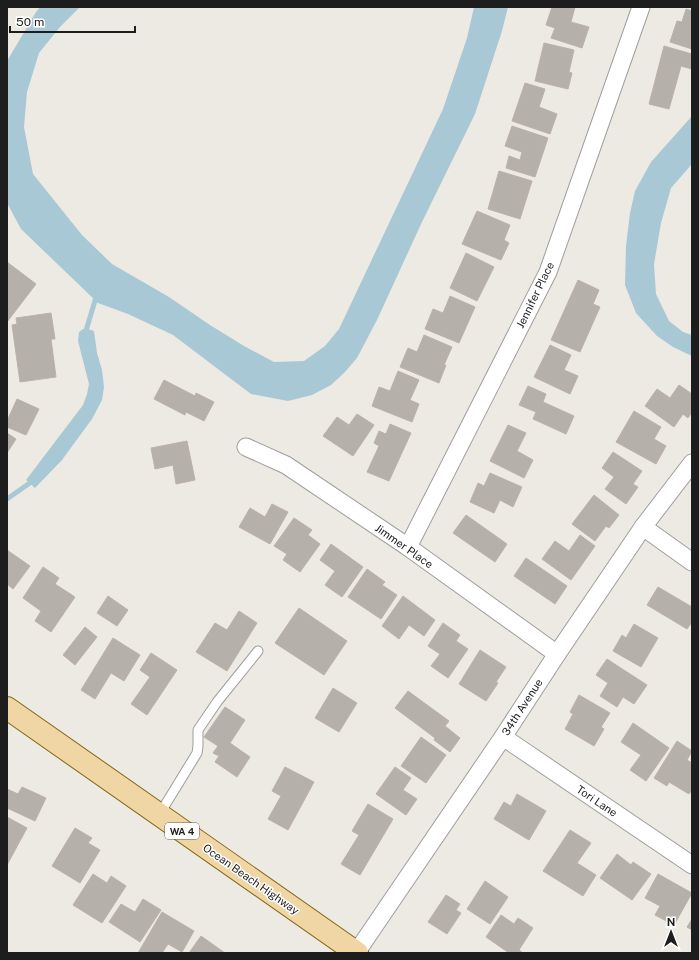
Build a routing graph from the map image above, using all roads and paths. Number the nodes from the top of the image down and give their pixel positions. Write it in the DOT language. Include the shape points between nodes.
graph roads {
  1 [pos="641,7"];
  2 [pos="246,447"];
  3 [pos="692,463"];
  4 [pos="643,527"];
  5 [pos="408,547"];
  6 [pos="692,562"];
  7 [pos="258,651"];
  8 [pos="557,654"];
  9 [pos="7,708"];
  10 [pos="503,737"];
  11 [pos="159,815"];
  12 [pos="692,865"];
  13 [pos="356,953"];
  1 -- 5 [label="street, Jennifer Place" via="548,272"];
  2 -- 5 [label="street, Jimmer Place" via="286,465"];
  3 -- 4 [label="street, 34th Avenue"];
  4 -- 6 [label="street"];
  4 -- 8 [label="street, 34th Avenue"];
  5 -- 8 [label="street, Jimmer Place"];
  7 -- 11 [label="lane" via="198,730 196,753"];
  8 -- 10 [label="street, 34th Avenue"];
  9 -- 11 [label="main road, Ocean Beach Highway / WA 4"];
  10 -- 12 [label="street, Tori Lane"];
  10 -- 13 [label="street, 34th Avenue"];
  11 -- 13 [label="main road, Ocean Beach Highway / WA 4"];
}
